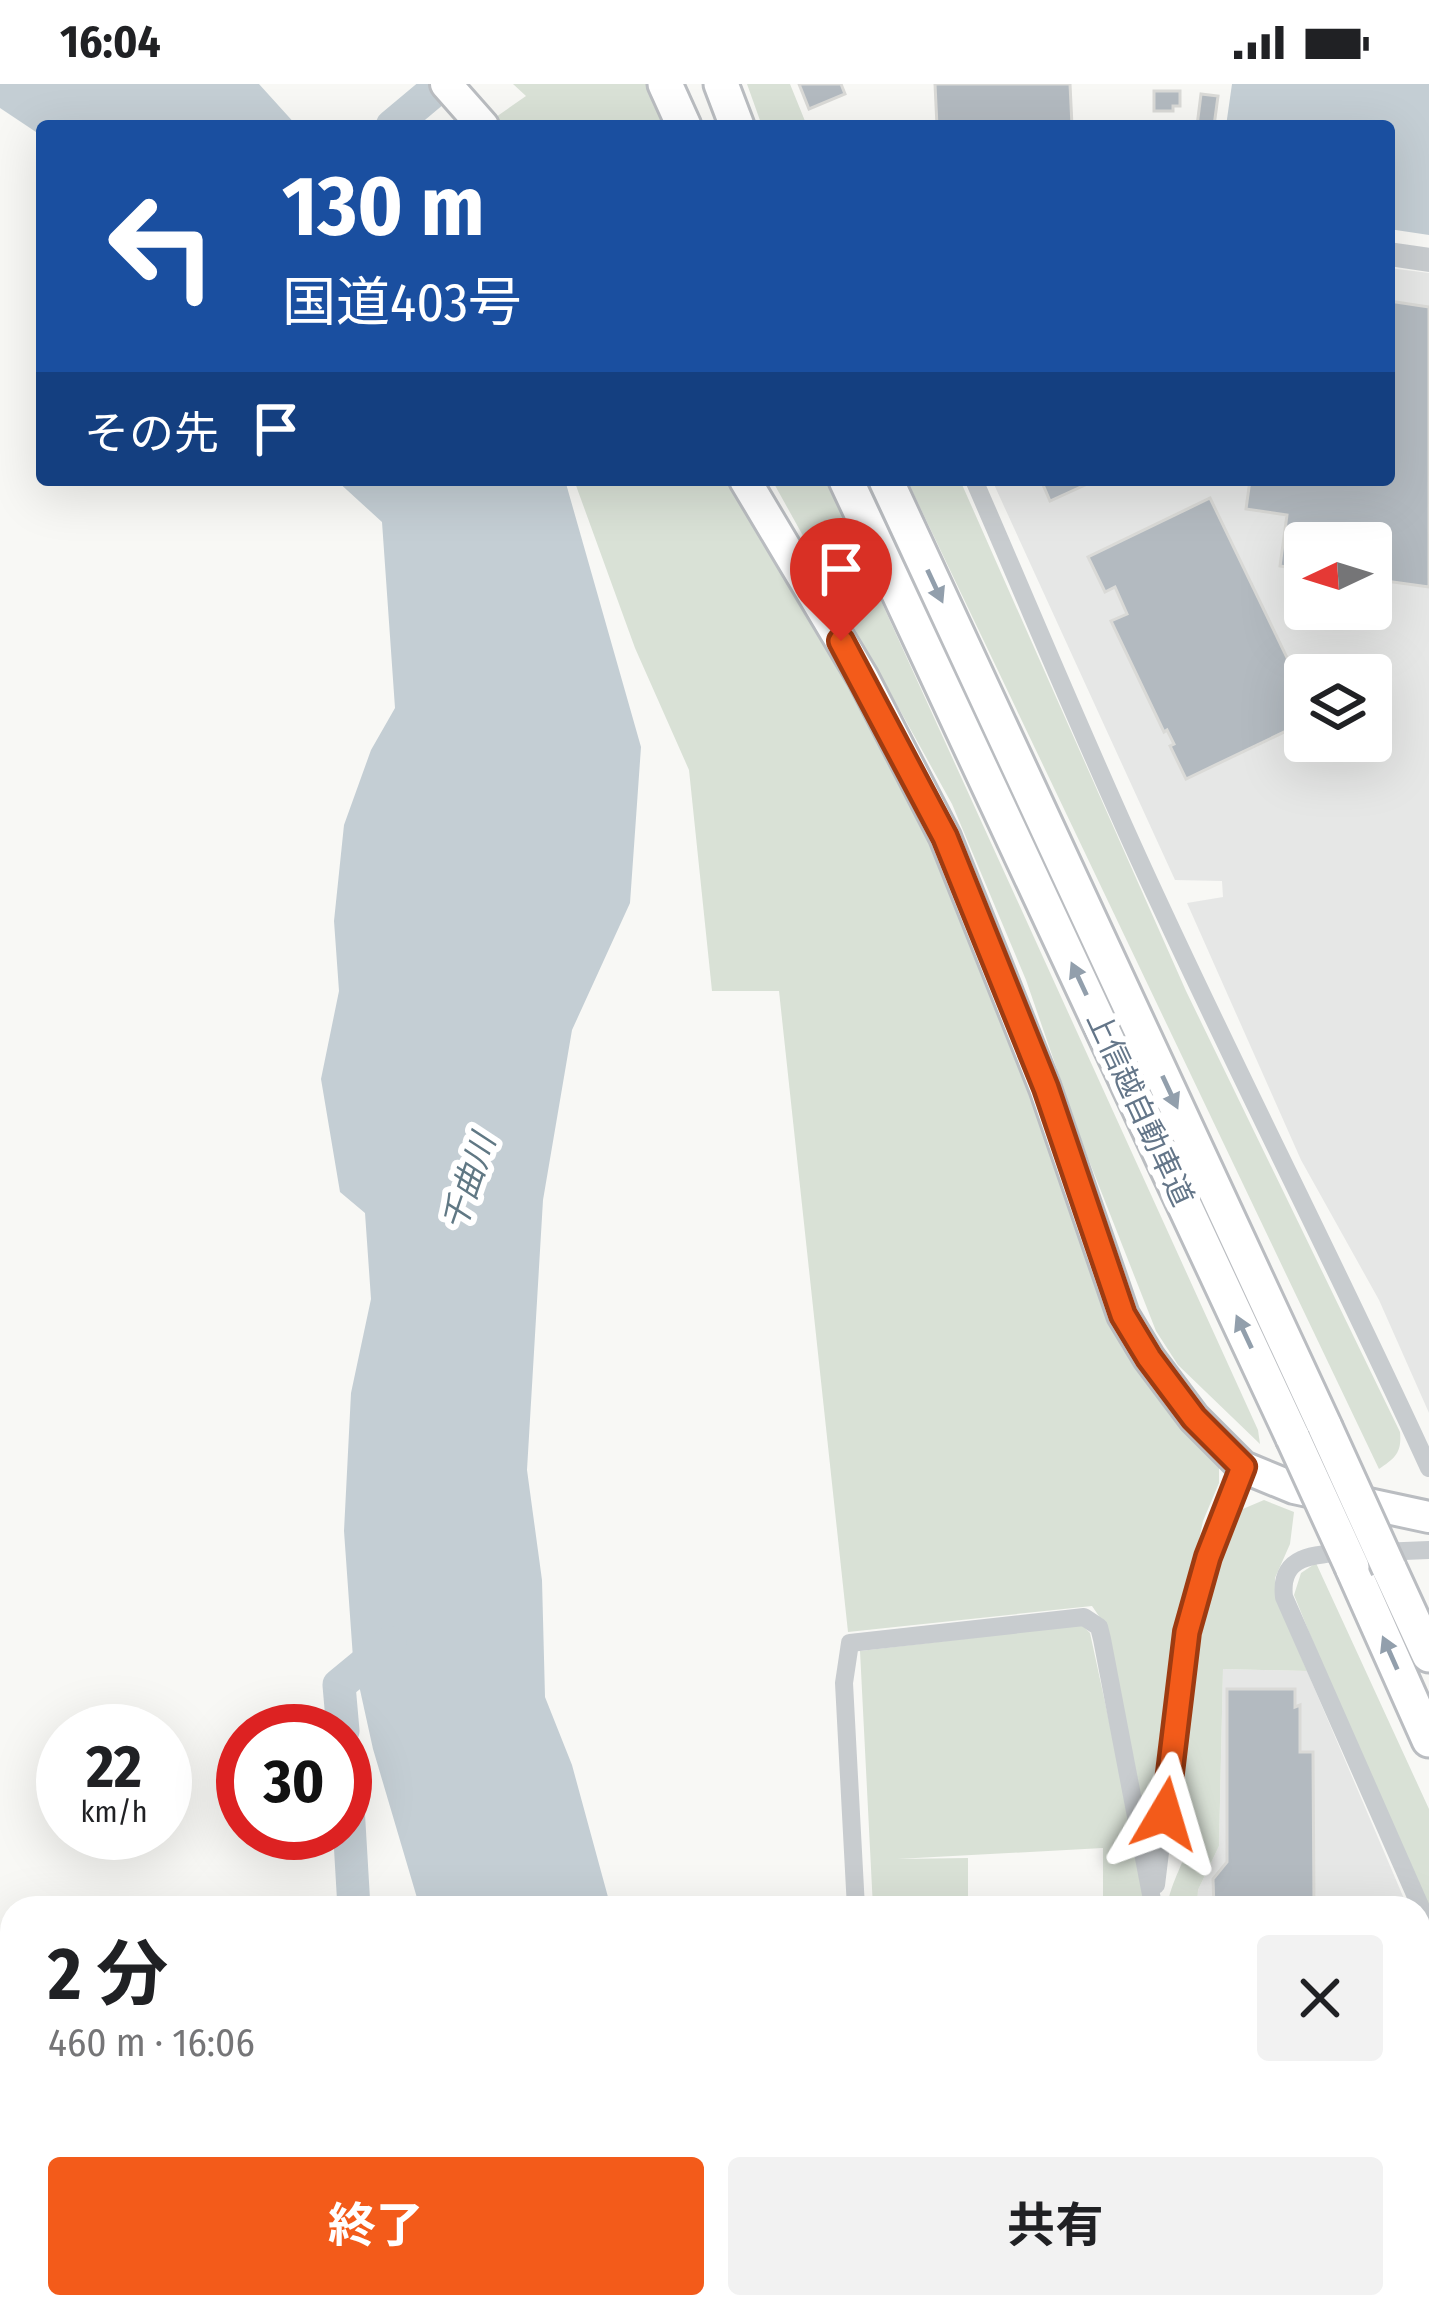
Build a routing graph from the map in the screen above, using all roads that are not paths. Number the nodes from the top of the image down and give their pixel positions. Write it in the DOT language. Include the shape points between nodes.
graph roads {
  1 [pos="446,84"];
  2 [pos="665,84"];
  3 [pos="722,84"];
  4 [pos="477,120"];
  5 [pos="680,120"];
  6 [pos="735,120"];
  7 [pos="1395,255"];
  8 [pos="1429,260"];
  9 [pos="750,486"];
  10 [pos="849,486"];
  11 [pos="889,486"];
  12 [pos="977,486"];
  13 [pos="1309,1433"];
  14 [pos="1243,1467"];
  15 [pos="1429,1468"];
  16 [pos="1429,1517"];
  17 [pos="1429,1550"];
  18 [pos="1429,1655"];
  19 [pos="1429,1740"];
  20 [pos="855,1896"];
  21 [pos="1152,1896"];
  22 [pos="1155,1896"];
  23 [pos="1416,1896"];
  1 -- 4 [label="highway"];
  2 -- 5 [label="highway"];
  3 -- 6 [label="highway"];
  7 -- 8 [label="street"];
  9 -- 14 [label="highway" via="945,837 1046,1088 1123,1315 1194,1418"];
  13 -- 10 [label="highway, 上信越自動車道, one-way"];
  11 -- 13 [label="highway, 上信越自動車道, one-way"];
  12 -- 15 [label="street" via="1159,903"];
  13 -- 18 [label="highway, 上信越自動車道, bridge" via="1389,1568"];
  19 -- 13 [label="highway, 上信越自動車道, one-way, bridge" via="1352,1567"];
  14 -- 16 [label="highway" via="1294,1488"];
  14 -- 22 [label="street" via="1187,1632"];
  17 -- 23 [label="street" via="1306,1555 1282,1582"];
  20 -- 21 [label="street" via="844,1683 850,1643 1084,1617 1099,1627"];
}
